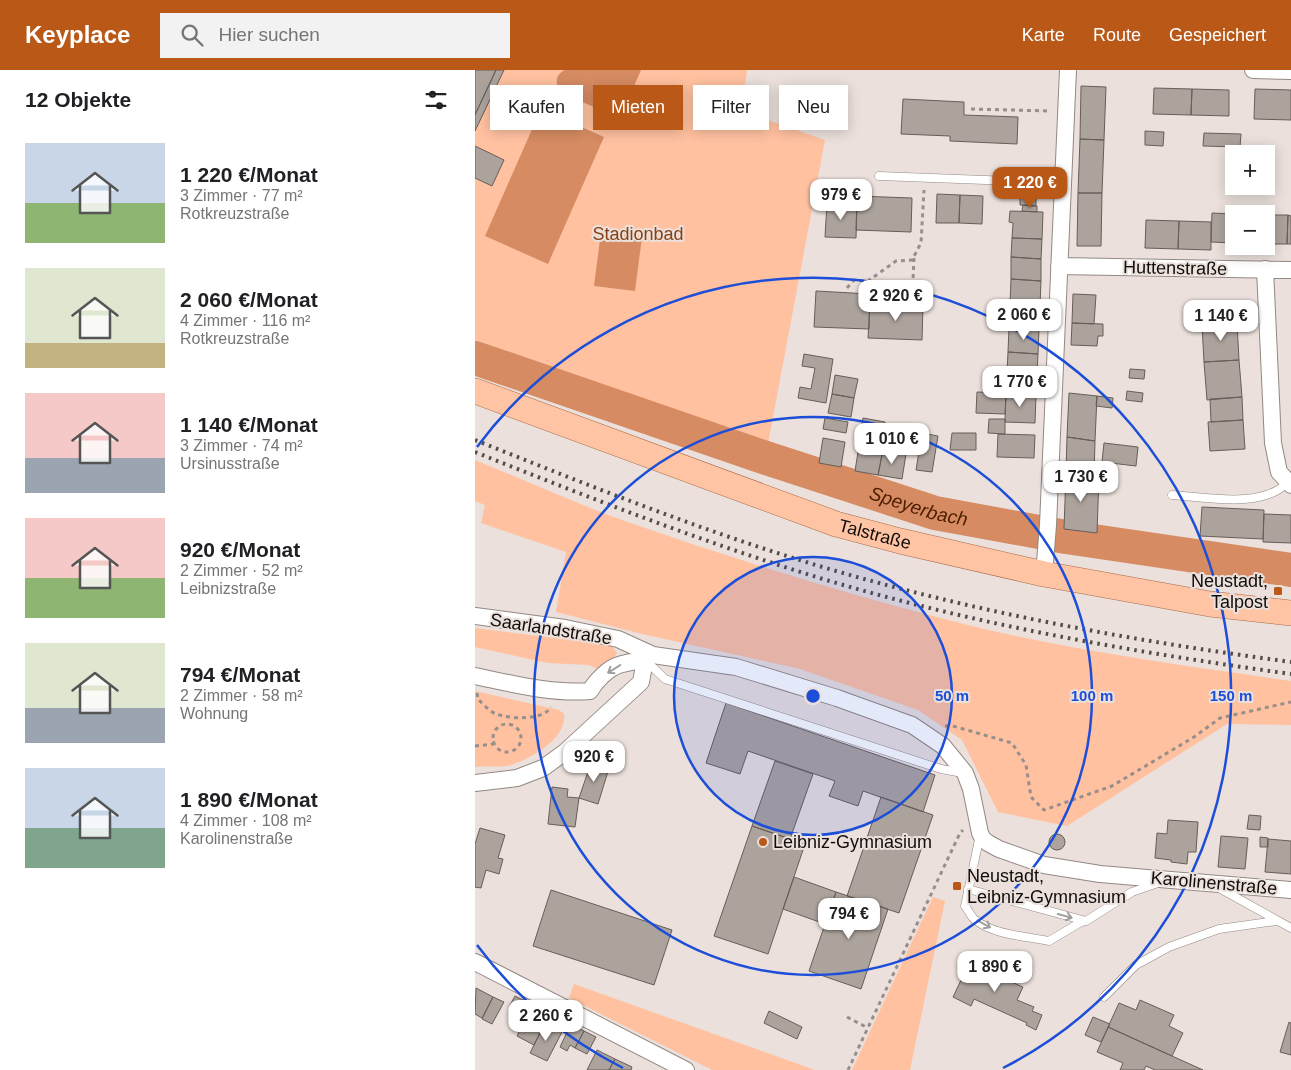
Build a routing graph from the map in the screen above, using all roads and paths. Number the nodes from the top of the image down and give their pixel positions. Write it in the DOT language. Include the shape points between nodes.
graph roads {
  1 [pos="1068,70"];
  2 [pos="1253,70"];
  3 [pos="1291,71"];
  4 [pos="971,108"];
  5 [pos="1066,112"];
  6 [pos="879,176"];
  7 [pos="924,177"];
  8 [pos="1063,183"];
  9 [pos="914,255"];
  10 [pos="1059,266"];
  11 [pos="1265,269"];
  12 [pos="1291,270"];
  13 [pos="847,288"];
  14 [pos="912,302"];
  15 [pos="475,391"];
  16 [pos="1289,484"];
  17 [pos="1172,495"];
  18 [pos="1044,574"];
  19 [pos="1291,613"];
  20 [pos="475,616"];
  21 [pos="649,658"];
  22 [pos="475,680"];
  23 [pos="590,691"];
  24 [pos="1291,702"];
  25 [pos="552,706"];
  26 [pos="610,710"];
  27 [pos="510,717"];
  28 [pos="510,724"];
  29 [pos="912,725"];
  30 [pos="494,744"];
  31 [pos="475,746"];
  32 [pos="965,773"];
  33 [pos="475,783"];
  34 [pos="977,815"];
  35 [pos="980,833"];
  36 [pos="1169,879"];
  37 [pos="1210,883"];
  38 [pos="968,889"];
  39 [pos="1291,890"];
  40 [pos="1086,921"];
  41 [pos="1276,921"];
  42 [pos="1291,928"];
  43 [pos="475,962"];
  44 [pos="1104,997"];
  45 [pos="847,1017"];
  46 [pos="868,1028"];
  47 [pos="686,1070"];
  48 [pos="848,1070"];
  1 -- 5 [label="street"];
  2 -- 3 [label="street"];
  4 -- 5 [label="path"];
  5 -- 8 [label="street"];
  6 -- 7 [label="lane"];
  7 -- 8 [label="lane"];
  7 -- 9 [label="path" via="921,243"];
  8 -- 10 [label="street"];
  9 -- 13 [label="path" via="911,260 896,261 868,281 854,280"];
  9 -- 14 [label="path"];
  10 -- 11 [label="street, Huttenstraße"];
  10 -- 18 [label="street"];
  11 -- 12 [label="street, Huttenstraße"];
  11 -- 16 [label="street" via="1273,443 1279,472"];
  15 -- 18 [label="main road, Talstraße" via="836,524"];
  16 -- 17 [label="lane" via="1275,493 1255,498"];
  18 -- 19 [label="main road, Talstraße" via="1210,604"];
  20 -- 21 [label="street, Saarlandstraße" via="618,639"];
  21 -- 23 [label="street, one-way" via="617,666 594,683"];
  21 -- 26 [label="street" via="641,682"];
  21 -- 29 [label="street" via="736,667"];
  21 -- 32 [label="lane" via="665,679 941,769"];
  22 -- 23 [label="street" via="553,690"];
  22 -- 27 [label="path" via="478,699 494,713"];
  23 -- 26 [label="street"];
  24 -- 29 [label="path" via="1220,718 1112,786 1044,810 1031,797 1025,765 1012,743 953,726"];
  25 -- 27 [label="path" via="549,711 531,718"];
  26 -- 33 [label="street" via="543,768 517,778"];
  27 -- 28 [label="path"];
  28 -- 30 [label="path" via="500,725 493,734"];
  28 -- 30 [label="path" via="519,730 521,740 516,750 503,752"];
  29 -- 32 [label="street" via="943,746"];
  30 -- 31 [label="path"];
  32 -- 34 [label="street"];
  34 -- 35 [label="street"];
  34 -- 46 [label="path" via="960,833"];
  35 -- 36 [label="street, Karolinenstraße" via="983,839 999,849 1044,865 1101,874"];
  35 -- 38 [label="lane"];
  36 -- 37 [label="street, Karolinenstraße"];
  36 -- 40 [label="lane" via="1132,892"];
  37 -- 39 [label="street, Karolinenstraße"];
  37 -- 41 [label="lane"];
  38 -- 40 [label="lane, one-way"];
  38 -- 40 [label="lane, one-way" via="965,906 972,918 1000,931 1049,941"];
  41 -- 42 [label="lane"];
  41 -- 44 [label="lane" via="1219,929 1169,947 1136,965"];
  43 -- 47 [label="street"];
  45 -- 46 [label="path"];
  46 -- 48 [label="path"];
}
